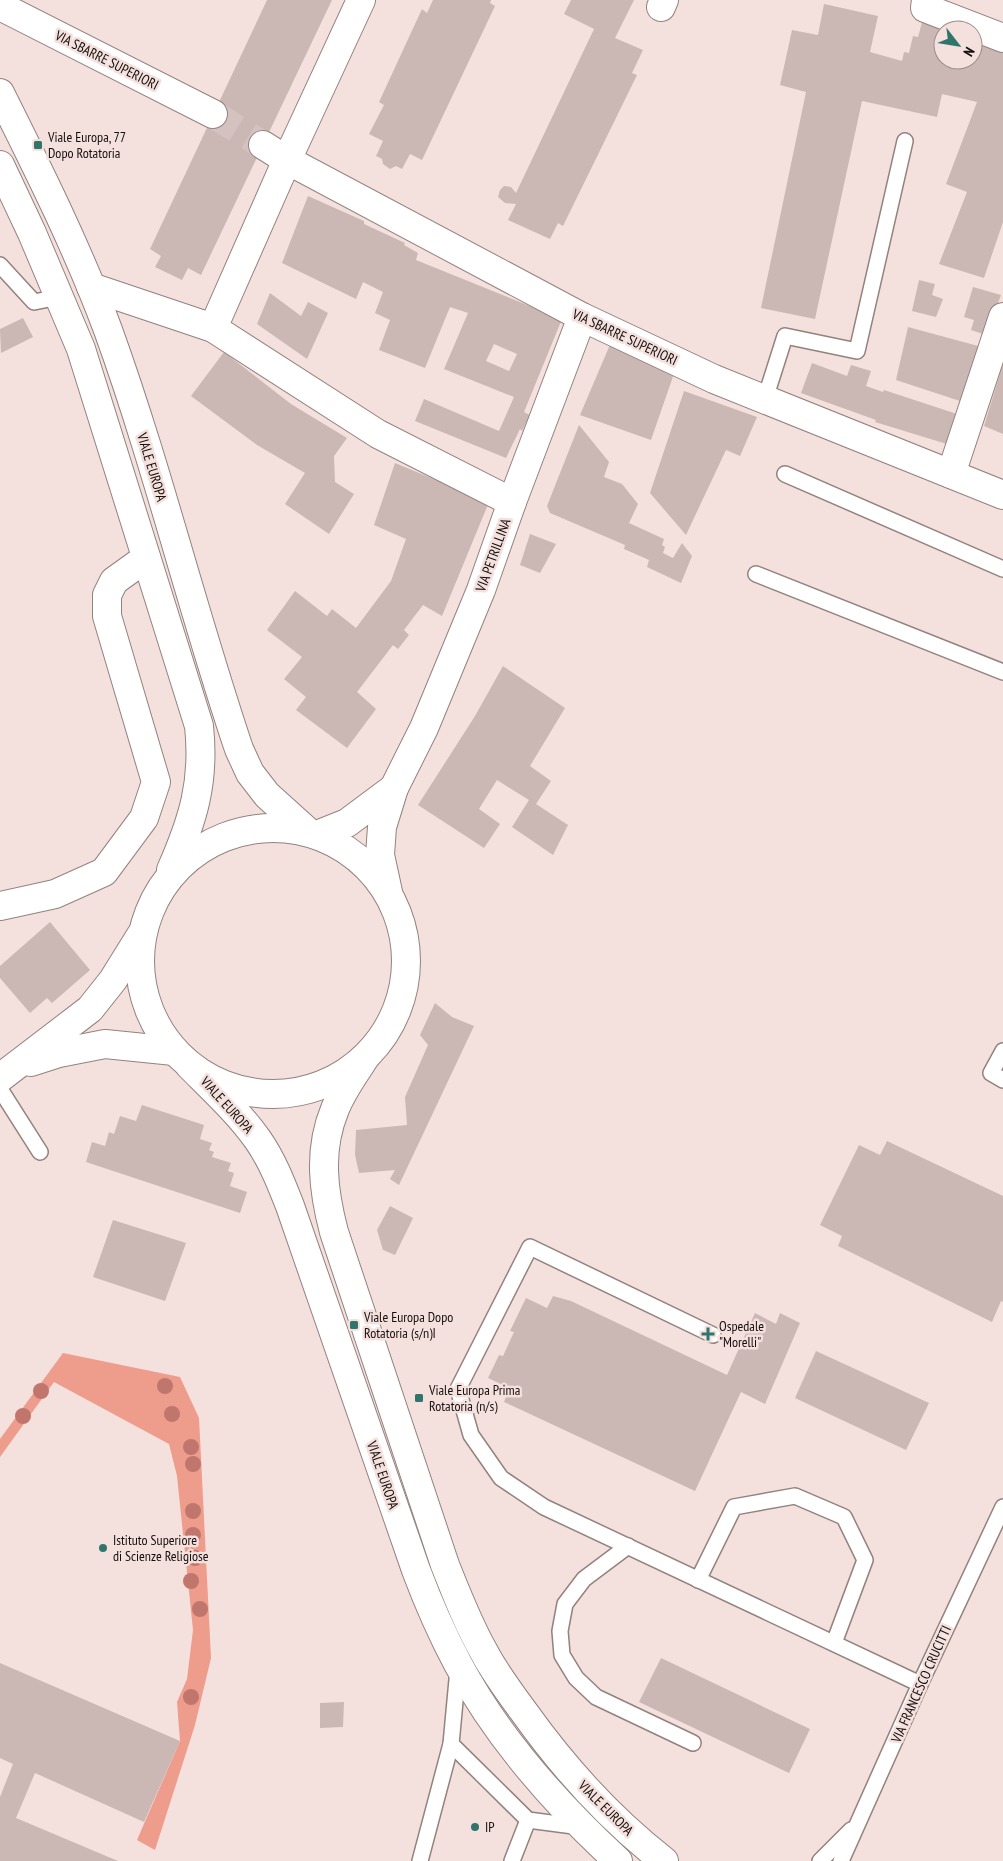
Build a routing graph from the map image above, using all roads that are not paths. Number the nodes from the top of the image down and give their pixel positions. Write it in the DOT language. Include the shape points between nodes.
graph roads {
  1 [pos="361,0"];
  2 [pos="926,0"];
  3 [pos="0,6"];
  4 [pos="1003,38"];
  5 [pos="0,93"];
  6 [pos="213,114"];
  7 [pos="905,140"];
  8 [pos="263,145"];
  9 [pos="287,160"];
  10 [pos="0,165"];
  11 [pos="0,265"];
  12 [pos="90,287"];
  13 [pos="59,297"];
  14 [pos="582,317"];
  15 [pos="1003,317"];
  16 [pos="213,328"];
  17 [pos="765,399"];
  18 [pos="785,474"];
  19 [pos="952,474"];
  20 [pos="1003,495"];
  21 [pos="512,502"];
  22 [pos="146,558"];
  23 [pos="1003,569"];
  24 [pos="756,574"];
  25 [pos="1003,672"];
  26 [pos="394,788"];
  27 [pos="313,833"];
  28 [pos="166,882"];
  29 [pos="388,892"];
  30 [pos="0,906"];
  31 [pos="142,934"];
  32 [pos="1003,1052"];
  33 [pos="182,1059"];
  34 [pos="364,1059"];
  35 [pos="5,1078"];
  36 [pos="1003,1080"];
  37 [pos="40,1152"];
  38 [pos="713,1334"];
  39 [pos="1003,1507"];
  40 [pos="628,1546"];
  41 [pos="698,1580"];
  42 [pos="834,1644"];
  43 [pos="458,1665"];
  44 [pos="920,1684"];
  45 [pos="692,1743"];
  46 [pos="451,1744"];
  47 [pos="528,1820"];
  48 [pos="861,1820"];
  49 [pos="582,1828"];
  50 [pos="420,1861"];
  51 [pos="512,1861"];
  52 [pos="618,1861"];
  53 [pos="664,1861"];
  54 [pos="820,1861"];
  55 [pos="841,1861"];
  1 -- 9 [label="main road"];
  2 -- 4 [label="main road" via="925,8"];
  3 -- 6 [label="main road, VIA SBARRE SUPERIORI"];
  5 -- 12 [label="main road, VIALE EUROPA" via="63,220"];
  7 -- 17 [label="lane" via="858,350 785,336"];
  8 -- 9 [label="main road, VIA SBARRE SUPERIORI"];
  9 -- 14 [label="main road, VIA SBARRE SUPERIORI"];
  9 -- 16 [label="main road"];
  10 -- 13 [label="main road"];
  11 -- 13 [label="lane" via="34,302"];
  12 -- 16 [label="main road"];
  12 -- 27 [label="main road, VIALE EUROPA" via="108,330 153,466 239,748 250,773 267,795"];
  13 -- 22 [label="main road" via="81,350"];
  14 -- 17 [label="main road, VIA SBARRE SUPERIORI" via="714,379"];
  14 -- 21 [label="main road, VIA PETRILLINA"];
  15 -- 19 [label="main road"];
  16 -- 21 [label="main road" via="378,434"];
  17 -- 19 [label="main road, VIA SBARRE SUPERIORI"];
  18 -- 23 [label="lane"];
  19 -- 20 [label="main road, VIA SBARRE SUPERIORI"];
  21 -- 26 [label="main road, VIA PETRILLINA" via="481,590 424,728"];
  22 -- 28 [label="main road" via="199,726 202,751 193,815"];
  22 -- 30 [label="main road" via="114,581 107,595 107,616 156,782 144,818 104,872 55,894"];
  24 -- 25 [label="lane"];
  26 -- 27 [label="main road" via="347,823"];
  26 -- 29 [label="main road, VIA PETRILLINA" via="382,827 380,855"];
  27 -- 28 [label="main road" via="269,827 230,835 194,854"];
  27 -- 29 [label="main road" via="358,857"];
  28 -- 31 [label="main road" via="151,906"];
  29 -- 34 [label="main road" via="404,934 405,980 391,1023"];
  31 -- 33 [label="main road, VIALE EUROPA" via="140,976 151,1016"];
  31 -- 35 [label="main road" via="90,1009"];
  32 -- 36 [label="lane" via="992,1073"];
  33 -- 34 [label="main road" via="223,1085 259,1094 297,1093 333,1080"];
  33 -- 35 [label="main road" via="105,1044 59,1053"];
  33 -- 43 [label="main road, VIALE EUROPA" via="231,1107 277,1172 416,1570"];
  34 -- 53 [label="main road, VIALE EUROPA" via="335,1108 328,1131 324,1154 326,1203 445,1565 484,1652 535,1727 604,1809"];
  35 -- 37 [label="lane"];
  38 -- 40 [label="lane" via="530,1247 458,1389 471,1435 501,1478 544,1507"];
  39 -- 44 [label="lane, VIA FRANCESCO CRUCITTI"];
  40 -- 41 [label="lane"];
  40 -- 45 [label="lane" via="584,1579 565,1604 560,1631 562,1655 576,1678 596,1697"];
  41 -- 42 [label="lane"];
  41 -- 42 [label="lane" via="734,1507 794,1496 844,1517 866,1560"];
  42 -- 44 [label="lane"];
  43 -- 46 [label="lane"];
  43 -- 49 [label="main road, VIALE EUROPA" via="511,1745"];
  44 -- 48 [label="lane, VIA FRANCESCO CRUCITTI"];
  46 -- 47 [label="lane"];
  46 -- 50 [label="lane"];
  47 -- 49 [label="lane"];
  47 -- 51 [label="lane"];
  48 -- 54 [label="lane"];
  48 -- 55 [label="lane, VIA FRANCESCO CRUCITTI"];
  49 -- 52 [label="main road, VIALE EUROPA"];
}
